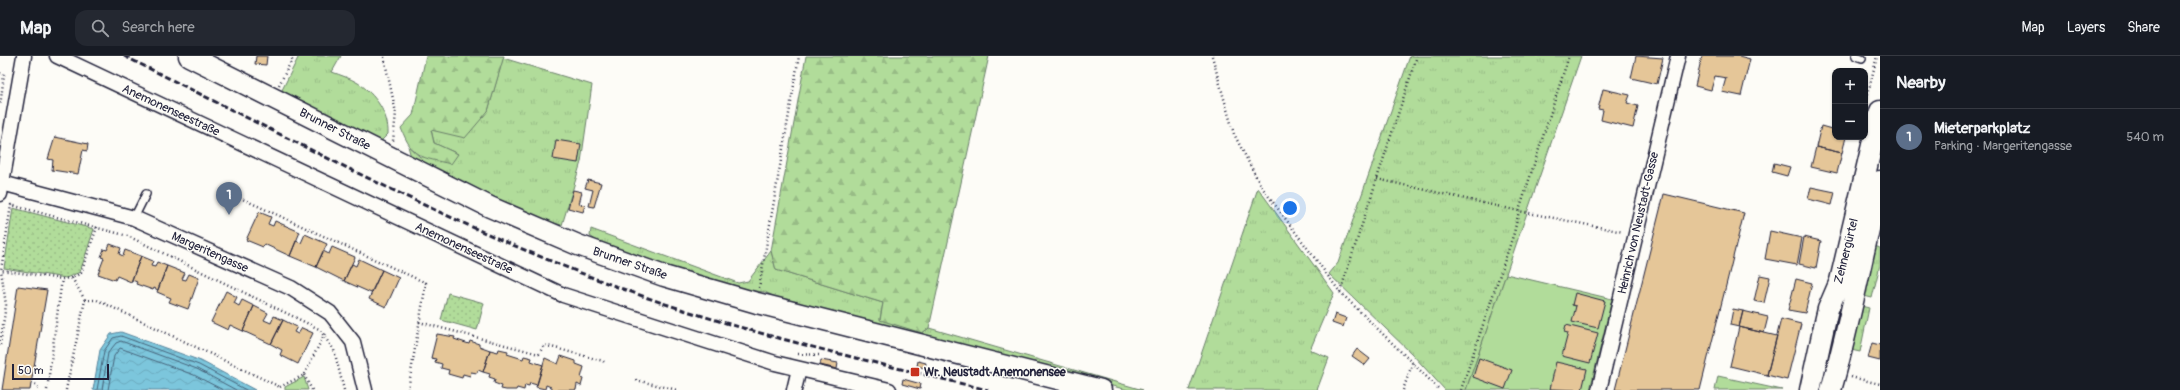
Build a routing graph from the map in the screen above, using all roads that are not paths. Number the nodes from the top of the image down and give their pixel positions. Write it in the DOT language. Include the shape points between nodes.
graph roads {
  1 [pos="24,56"];
  2 [pos="57,56"];
  3 [pos="189,56"];
  4 [pos="1678,56"];
  5 [pos="1880,111"];
  6 [pos="1880,181"];
  7 [pos="1,188"];
  8 [pos="146,194"];
  9 [pos="134,218"];
  10 [pos="1824,326"];
  11 [pos="1847,332"];
  12 [pos="799,369"];
  13 [pos="364,390"];
  14 [pos="794,390"];
  15 [pos="889,390"];
  16 [pos="1101,390"];
  17 [pos="1599,390"];
  18 [pos="1810,390"];
  19 [pos="1831,390"];
  1 -- 7 [label="street"];
  2 -- 12 [label="street, Anemonenseestraße" via="563,295"];
  3 -- 16 [label="main road, Brunner Straße" via="490,207 578,245 664,276 756,303"];
  4 -- 17 [label="street, Heinrich von Neustadt-Gasse"];
  5 -- 10 [label="main road, Zehnergürtel" via="1840,281"];
  6 -- 11 [label="main road, Zehnergürtel"];
  7 -- 9 [label="street, Margeritengasse"];
  8 -- 9 [label="lane"];
  9 -- 13 [label="street, Margeritengasse" via="291,288 330,313 353,342"];
  10 -- 11 [label="street"];
  10 -- 18 [label="main road, Zehnergürtel"];
  11 -- 19 [label="main road, Zehnergürtel"];
  12 -- 14 [label="street"];
  12 -- 15 [label="street, Anemonenseestraße"];
}
